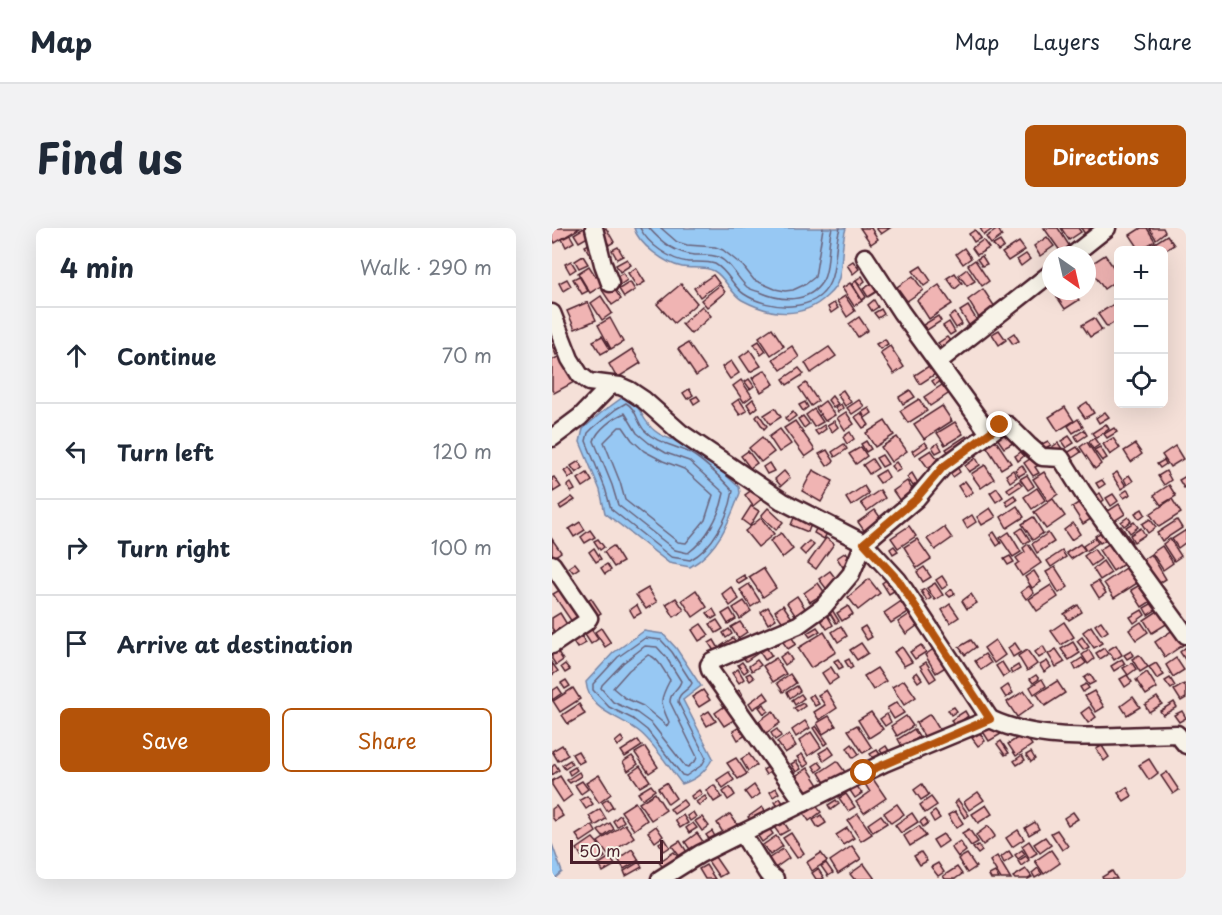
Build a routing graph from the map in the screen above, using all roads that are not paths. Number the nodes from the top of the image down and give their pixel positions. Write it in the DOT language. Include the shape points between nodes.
graph roads {
  1 [pos="594,228"];
  2 [pos="1107,228"];
  3 [pos="1084,246"];
  4 [pos="865,257"];
  5 [pos="1042,280"];
  6 [pos="610,282"];
  7 [pos="552,313"];
  8 [pos="938,362"];
  9 [pos="610,386"];
  10 [pos="989,434"];
  11 [pos="552,438"];
  12 [pos="864,543"];
  13 [pos="552,564"];
  14 [pos="1186,635"];
  15 [pos="552,645"];
  16 [pos="990,719"];
  17 [pos="1183,735"];
  18 [pos="804,803"];
  19 [pos="742,833"];
  20 [pos="660,879"];
  21 [pos="775,879"];
  1 -- 6 [label="street"];
  2 -- 3 [label="street"];
  4 -- 8 [label="street"];
  5 -- 8 [label="street"];
  7 -- 9 [label="street" via="580,375 588,382"];
  8 -- 10 [label="street"];
  9 -- 11 [label="street" via="580,417"];
  9 -- 12 [label="street" via="620,386 644,400 681,433 782,501"];
  10 -- 12 [label="street" via="943,467 916,499"];
  10 -- 14 [label="street" via="1000,425 1008,425 1042,457 1061,458"];
  12 -- 16 [label="street" via="898,580"];
  12 -- 18 [label="street" via="851,574 823,607 798,625 709,665"];
  13 -- 15 [label="street" via="589,618"];
  16 -- 17 [label="street" via="1005,726 1056,735"];
  16 -- 18 [label="street" via="884,763"];
  18 -- 19 [label="street"];
  19 -- 20 [label="street"];
  19 -- 21 [label="street" via="767,873"];
}
